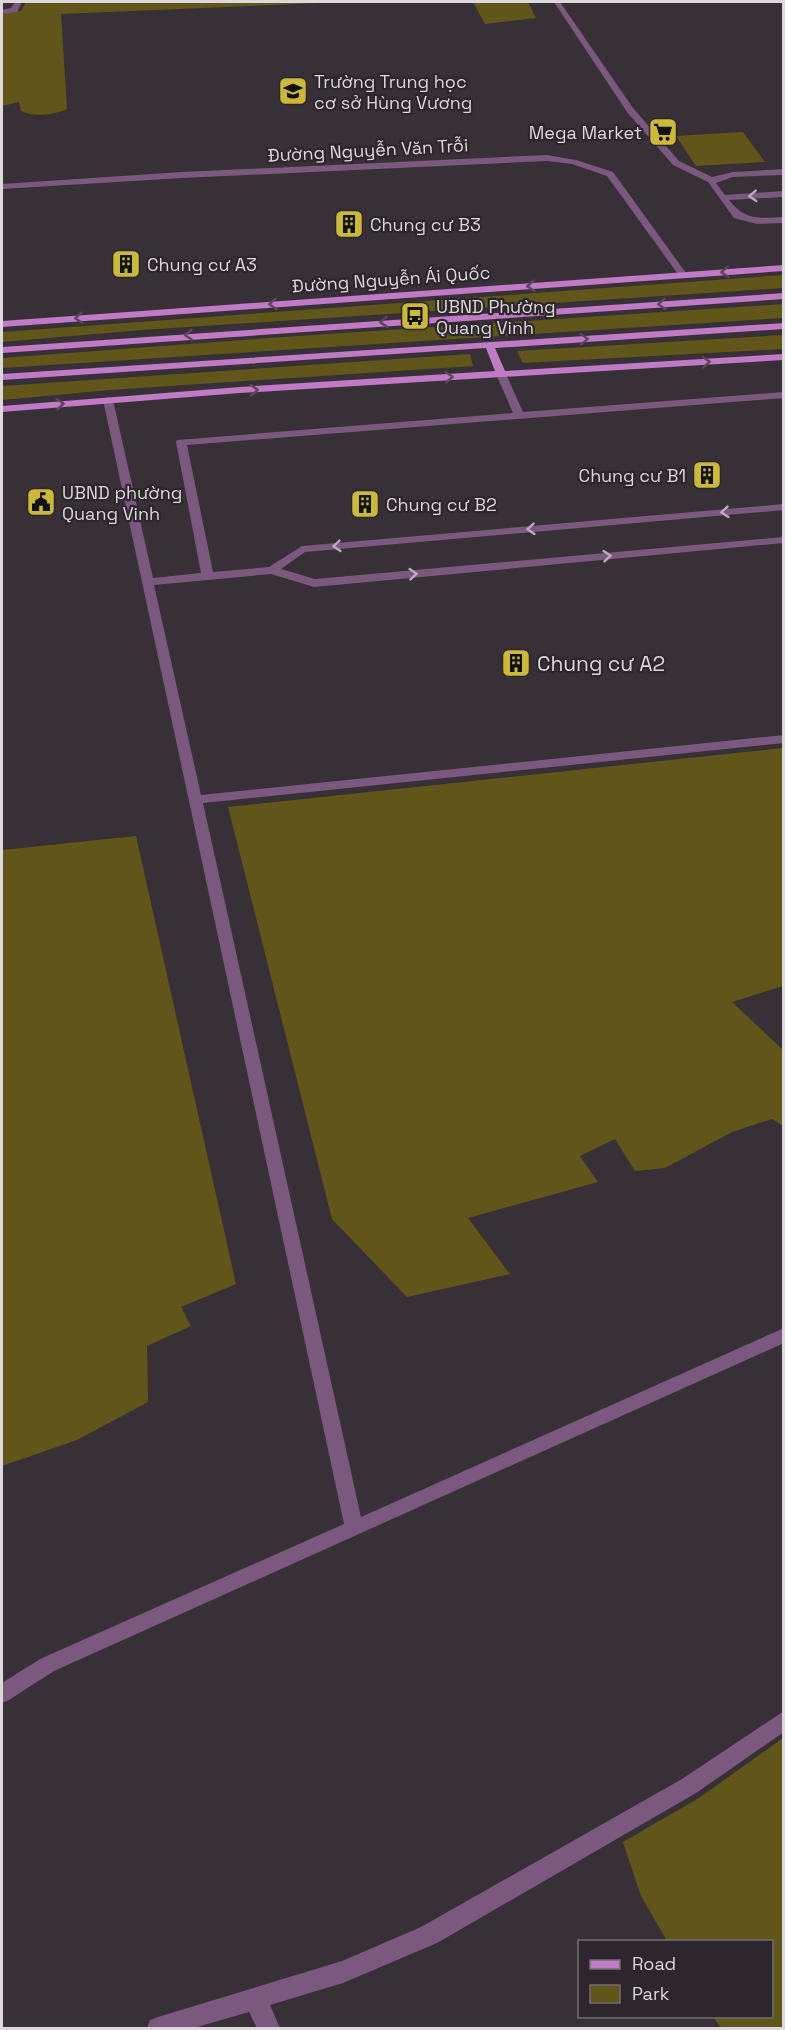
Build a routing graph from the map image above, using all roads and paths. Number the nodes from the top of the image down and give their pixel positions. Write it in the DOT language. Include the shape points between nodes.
graph roads {
  1 [pos="18,2"];
  2 [pos="557,2"];
  3 [pos="2,12"];
  4 [pos="783,172"];
  5 [pos="711,180"];
  6 [pos="2,187"];
  7 [pos="783,194"];
  8 [pos="722,198"];
  9 [pos="783,220"];
  10 [pos="783,268"];
  11 [pos="683,274"];
  12 [pos="783,296"];
  13 [pos="2,324"];
  14 [pos="783,326"];
  15 [pos="489,344"];
  16 [pos="2,350"];
  17 [pos="783,357"];
  18 [pos="501,374"];
  19 [pos="2,377"];
  20 [pos="783,395"];
  21 [pos="108,400"];
  22 [pos="2,409"];
  23 [pos="519,415"];
  24 [pos="783,507"];
  25 [pos="783,540"];
  26 [pos="272,570"];
  27 [pos="208,577"];
  28 [pos="148,582"];
  29 [pos="783,739"];
  30 [pos="194,800"];
  31 [pos="783,1335"];
  32 [pos="354,1528"];
  33 [pos="2,1694"];
  34 [pos="783,1720"];
  35 [pos="254,1998"];
  36 [pos="158,2028"];
  37 [pos="269,2028"];
  1 -- 3 [label="street" via="14,10"];
  2 -- 5 [label="street" via="630,110 676,163"];
  4 -- 5 [label="street"];
  5 -- 8 [label="street"];
  6 -- 11 [label="street, Đường Nguyễn Văn Trỗi" via="547,158 609,174"];
  7 -- 8 [label="street, one-way"];
  8 -- 9 [label="street" via="736,216 757,221"];
  10 -- 11 [label="main road, Đường Nguyễn Ái Quốc, one-way"];
  11 -- 13 [label="main road, Đường Nguyễn Ái Quốc, one-way"];
  12 -- 16 [label="main road, Đường Nguyễn Ái Quốc, one-way"];
  15 -- 14 [label="main road, one-way"];
  15 -- 18 [label="main road"];
  15 -- 19 [label="main road"];
  18 -- 17 [label="main road, one-way"];
  21 -- 18 [label="main road, one-way"];
  18 -- 23 [label="street"];
  20 -- 23 [label="street"];
  22 -- 21 [label="main road, one-way"];
  21 -- 28 [label="street"];
  23 -- 27 [label="street" via="181,442"];
  24 -- 26 [label="street, one-way" via="302,549"];
  26 -- 25 [label="street, one-way" via="314,583"];
  26 -- 27 [label="street"];
  27 -- 28 [label="street"];
  28 -- 30 [label="street"];
  29 -- 30 [label="street"];
  30 -- 32 [label="street"];
  31 -- 32 [label="street"];
  32 -- 33 [label="street" via="47,1665"];
  34 -- 35 [label="street" via="689,1786 429,1935 344,1971"];
  35 -- 36 [label="street"];
  35 -- 37 [label="street"];
}
